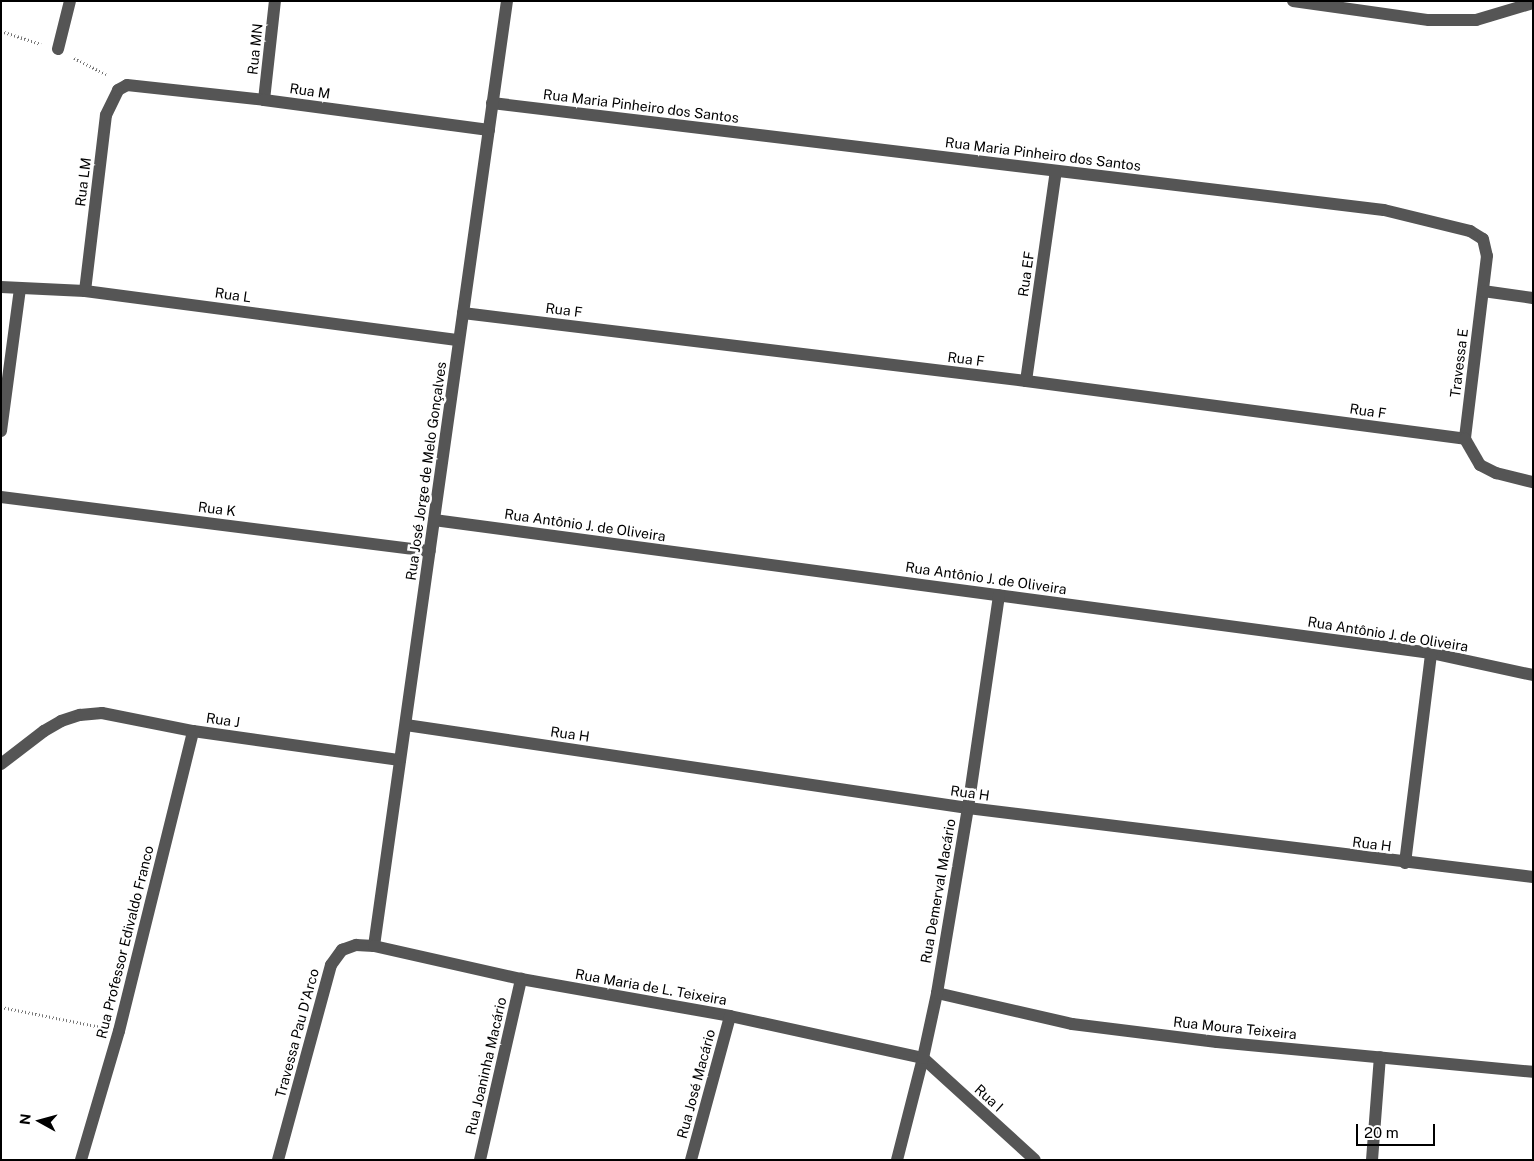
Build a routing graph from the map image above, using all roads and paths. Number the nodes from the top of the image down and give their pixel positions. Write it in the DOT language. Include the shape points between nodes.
graph roads {
  1 [pos="70,1"];
  2 [pos="275,1"];
  3 [pos="507,1"];
  4 [pos="1293,1"];
  5 [pos="1528,3"];
  6 [pos="58,49"];
  7 [pos="128,85"];
  8 [pos="264,100"];
  9 [pos="492,103"];
  10 [pos="489,130"];
  11 [pos="1056,171"];
  12 [pos="1,286"];
  13 [pos="20,288"];
  14 [pos="85,291"];
  15 [pos="1483,291"];
  16 [pos="1533,298"];
  17 [pos="463,313"];
  18 [pos="459,340"];
  19 [pos="1026,381"];
  20 [pos="1,431"];
  21 [pos="1465,439"];
  22 [pos="1533,482"];
  23 [pos="1,497"];
  24 [pos="434,520"];
  25 [pos="430,551"];
  26 [pos="998,595"];
  27 [pos="1431,653"];
  28 [pos="1533,675"];
  29 [pos="406,725"];
  30 [pos="193,731"];
  31 [pos="400,760"];
  32 [pos="1,764"];
  33 [pos="968,808"];
  34 [pos="1405,863"];
  35 [pos="1533,877"];
  36 [pos="374,946"];
  37 [pos="521,979"];
  38 [pos="936,993"];
  39 [pos="1,1007"];
  40 [pos="730,1016"];
  41 [pos="119,1031"];
  42 [pos="1380,1057"];
  43 [pos="923,1058"];
  44 [pos="1533,1072"];
  45 [pos="80,1160"];
  46 [pos="278,1160"];
  47 [pos="480,1160"];
  48 [pos="691,1160"];
  49 [pos="897,1160"];
  50 [pos="1034,1160"];
  51 [pos="1372,1160"];
  1 -- 6 [label="street"];
  2 -- 8 [label="street, Rua MN"];
  3 -- 9 [label="street, Rua José Jorge de Melo Gonçalves"];
  4 -- 5 [label="street" via="1429,20 1476,20"];
  7 -- 8 [label="street, Rua M"];
  7 -- 14 [label="street, Rua LM" via="118,90 106,115"];
  8 -- 10 [label="street, Rua M"];
  9 -- 10 [label="street, Rua José Jorge de Melo Gonçalves"];
  9 -- 11 [label="street, Rua Maria Pinheiro dos Santos"];
  10 -- 17 [label="street, Rua José Jorge de Melo Gonçalves"];
  11 -- 15 [label="street, Rua Maria Pinheiro dos Santos" via="1384,210 1470,230 1483,239 1487,256"];
  11 -- 19 [label="street, Rua EF"];
  12 -- 13 [label="street, Rua L"];
  13 -- 14 [label="street, Rua L"];
  13 -- 20 [label="street"];
  14 -- 18 [label="street, Rua L"];
  15 -- 16 [label="street"];
  15 -- 21 [label="street, Travessa E"];
  17 -- 18 [label="street, Rua José Jorge de Melo Gonçalves"];
  17 -- 19 [label="street, Rua F"];
  18 -- 24 [label="street, Rua José Jorge de Melo Gonçalves"];
  19 -- 21 [label="street, Rua F"];
  21 -- 22 [label="street" via="1480,465 1496,473"];
  23 -- 25 [label="street, Rua K"];
  24 -- 25 [label="street, Rua José Jorge de Melo Gonçalves"];
  24 -- 26 [label="street, Rua Antônio J. de Oliveira"];
  25 -- 29 [label="street, Rua José Jorge de Melo Gonçalves"];
  26 -- 27 [label="street, Rua Antônio J. de Oliveira"];
  26 -- 33 [label="street, Rua Demerval Macário"];
  27 -- 28 [label="street, Rua Antônio J. de Oliveira"];
  27 -- 34 [label="street"];
  29 -- 31 [label="street, Rua José Jorge de Melo Gonçalves"];
  29 -- 33 [label="street, Rua H"];
  30 -- 31 [label="street, Rua J"];
  30 -- 32 [label="street, Rua J" via="102,714 80,715 44,731"];
  30 -- 41 [label="street, Rua Professor Edivaldo Franco"];
  31 -- 36 [label="street, Rua José Jorge de Melo Gonçalves"];
  33 -- 34 [label="street, Rua H"];
  33 -- 38 [label="street, Rua Demerval Macário"];
  34 -- 35 [label="street, Rua H"];
  36 -- 37 [label="street, Rua Maria de L. Teixeira"];
  36 -- 46 [label="street, Travessa Pau D'Arco" via="356,945 342,950 331,965"];
  37 -- 40 [label="street, Rua Maria de L. Teixeira"];
  37 -- 47 [label="street, Rua Joaninha Macário"];
  38 -- 42 [label="street, Rua Moura Teixeira" via="1072,1024"];
  38 -- 43 [label="street, Rua Demerval Macário"];
  39 -- 41 [label="path"];
  40 -- 43 [label="street, Rua Maria de L. Teixeira"];
  40 -- 48 [label="street, Rua José Macário"];
  41 -- 45 [label="street, Rua Professor Edivaldo Franco"];
  42 -- 44 [label="street, Rua Moura Teixeira"];
  42 -- 51 [label="street"];
  43 -- 49 [label="street, Rua Demerval Macário"];
  43 -- 50 [label="street, Rua I"];
}
